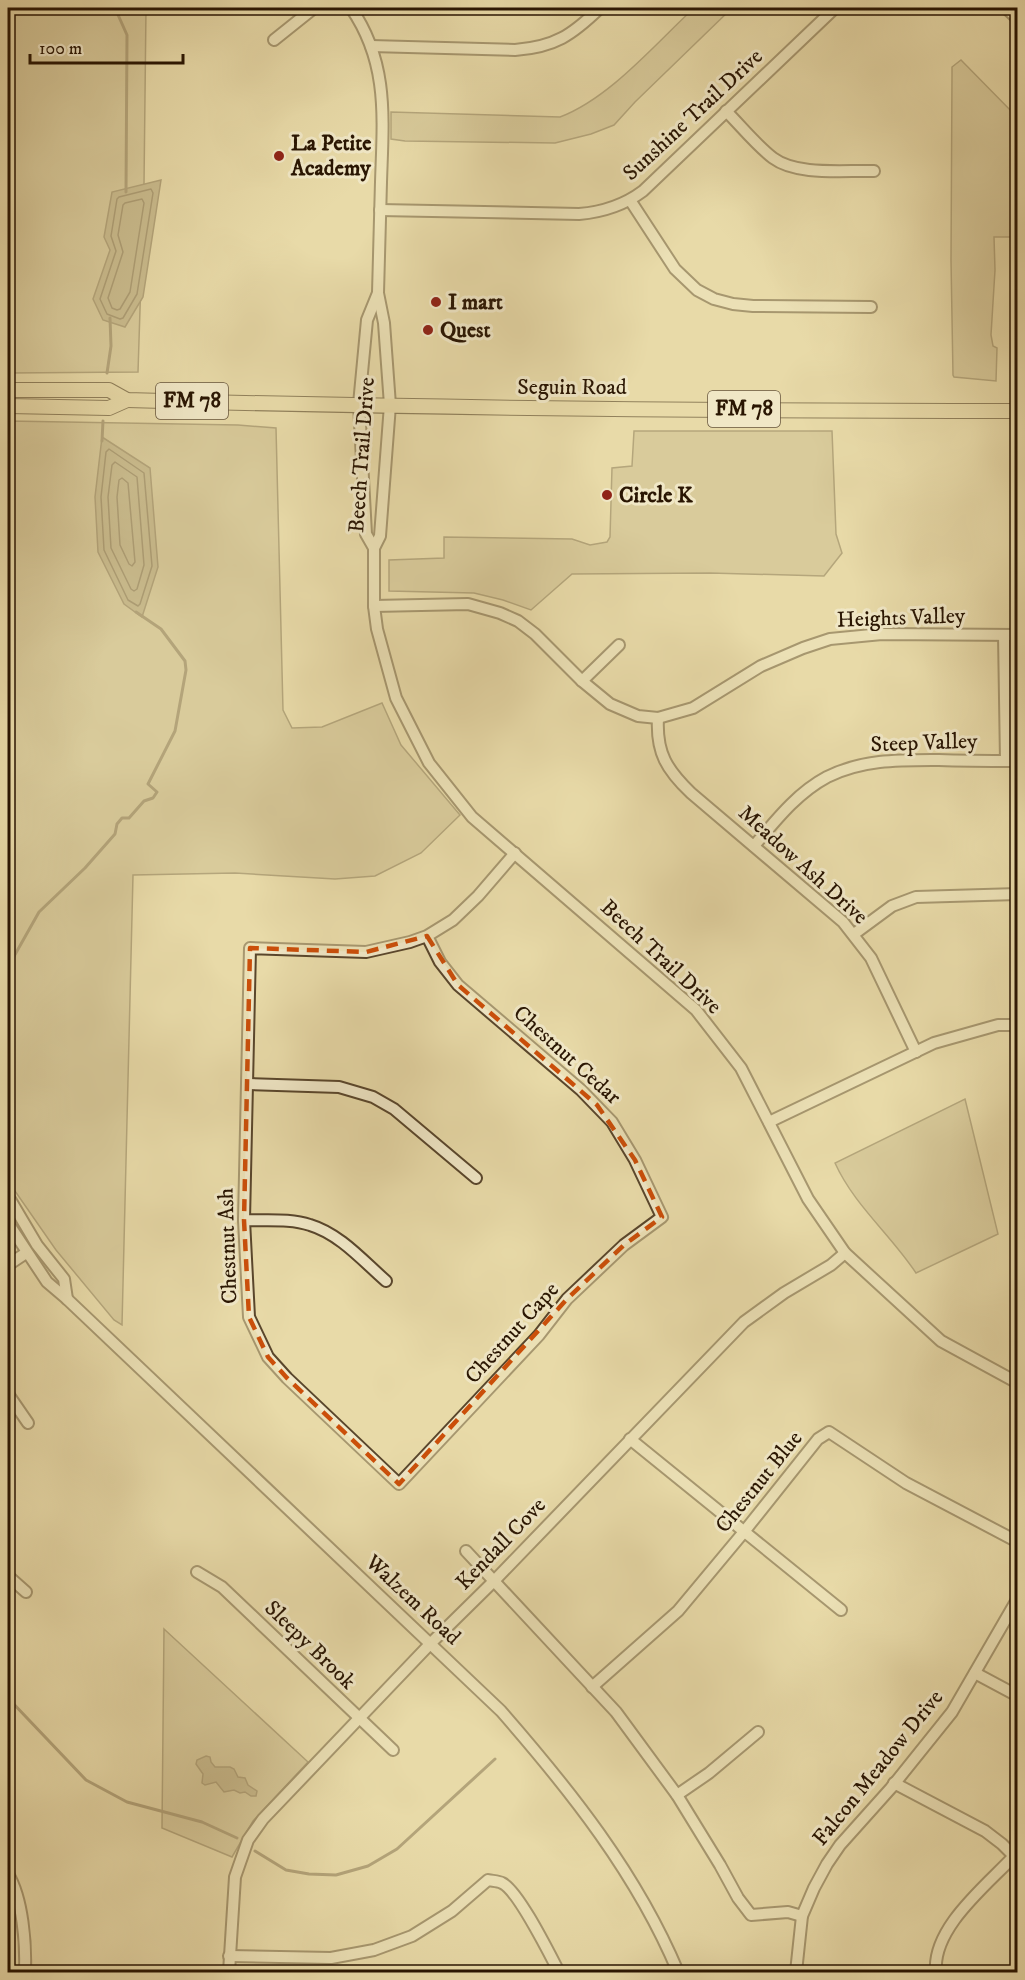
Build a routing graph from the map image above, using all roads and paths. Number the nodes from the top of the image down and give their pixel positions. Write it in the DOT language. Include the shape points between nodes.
graph roads {
  1 [pos="314,8"];
  2 [pos="351,8"];
  3 [pos="600,8"];
  4 [pos="835,8"];
  5 [pos="1006,8"];
  6 [pos="1017,19"];
  7 [pos="274,40"];
  8 [pos="371,46"];
  9 [pos="726,111"];
  10 [pos="874,171"];
  11 [pos="630,200"];
  12 [pos="380,210"];
  13 [pos="378,293"];
  14 [pos="871,307"];
  15 [pos="8,390"];
  16 [pos="127,400"];
  17 [pos="359,404"];
  18 [pos="390,405"];
  19 [pos="8,406"];
  20 [pos="1017,411"];
  21 [pos="374,548"];
  22 [pos="374,606"];
  23 [pos="1004,635"];
  24 [pos="1017,635"];
  25 [pos="619,645"];
  26 [pos="582,681"];
  27 [pos="658,718"];
  28 [pos="1006,761"];
  29 [pos="1017,761"];
  30 [pos="754,846"];
  31 [pos="515,853"];
  32 [pos="1017,894"];
  33 [pos="854,934"];
  34 [pos="427,936"];
  35 [pos="1017,1025"];
  36 [pos="916,1052"];
  37 [pos="248,1084"];
  38 [pos="769,1122"];
  39 [pos="476,1178"];
  40 [pos="8,1196"];
  41 [pos="662,1217"];
  42 [pos="244,1220"];
  43 [pos="8,1223"];
  44 [pos="26,1253"];
  45 [pos="846,1253"];
  46 [pos="8,1265"];
  47 [pos="386,1281"];
  48 [pos="67,1299"];
  49 [pos="1017,1383"];
  50 [pos="8,1394"];
  51 [pos="28,1423"];
  52 [pos="630,1439"];
  53 [pos="399,1484"];
  54 [pos="743,1533"];
  55 [pos="1017,1542"];
  56 [pos="466,1551"];
  57 [pos="196,1572"];
  58 [pos="8,1576"];
  59 [pos="494,1581"];
  60 [pos="26,1592"];
  61 [pos="1017,1598"];
  62 [pos="841,1610"];
  63 [pos="431,1643"];
  64 [pos="975,1673"];
  65 [pos="592,1687"];
  66 [pos="1017,1696"];
  67 [pos="358,1718"];
  68 [pos="758,1732"];
  69 [pos="393,1750"];
  70 [pos="894,1783"];
  71 [pos="677,1795"];
  72 [pos="1016,1858"];
  73 [pos="8,1874"];
  74 [pos="802,1916"];
  75 [pos="229,1956"];
  76 [pos="25,1972"];
  77 [pos="229,1972"];
  78 [pos="559,1972"];
  79 [pos="678,1972"];
  80 [pos="796,1972"];
  81 [pos="936,1972"];
  1 -- 7 [label="street"];
  2 -- 8 [label="street, Beech Trail Drive"];
  3 -- 8 [label="street" via="571,34 535,48"];
  4 -- 9 [label="street, Sunshine Trail Drive"];
  5 -- 6 [label="street"];
  8 -- 12 [label="street, Beech Trail Drive" via="382,93"];
  9 -- 10 [label="street" via="770,156 790,167"];
  9 -- 11 [label="street, Sunshine Trail Drive"];
  11 -- 12 [label="street, Sunshine Trail Drive" via="600,212 579,214"];
  11 -- 14 [label="street" via="675,269 697,290 714,299 753,306"];
  12 -- 13 [label="street, Beech Trail Drive"];
  13 -- 17 [label="street, Beech Trail Drive" via="367,320"];
  13 -- 18 [label="street, Beech Trail Drive"];
  15 -- 16 [label="main road, Seguin Road / FM 78" via="109,390"];
  16 -- 17 [label="main road, Seguin Road / FM 78"];
  16 -- 19 [label="main road, Seguin Road / FM 78" via="109,408"];
  17 -- 18 [label="main road, Seguin Road / FM 78"];
  17 -- 21 [label="street, Beech Trail Drive" via="366,534"];
  18 -- 20 [label="main road, Seguin Road / FM 78"];
  18 -- 21 [label="street, Beech Trail Drive" via="380,536"];
  21 -- 22 [label="street, Beech Trail Drive"];
  22 -- 26 [label="street, Heights Valley" via="468,604 500,613 536,634"];
  22 -- 31 [label="street, Beech Trail Drive" via="396,698 429,764 472,816"];
  23 -- 24 [label="street, Heights Valley"];
  23 -- 27 [label="street, Heights Valley" via="882,634 830,639 761,666 693,708"];
  23 -- 28 [label="street"];
  25 -- 26 [label="street"];
  26 -- 27 [label="street, Heights Valley" via="618,709"];
  27 -- 30 [label="street, Meadow Ash Drive" via="660,750 669,770"];
  28 -- 29 [label="street, Steep Valley"];
  28 -- 30 [label="street, Steep Valley" via="899,760 850,768 827,777 795,800"];
  30 -- 33 [label="street, Meadow Ash Drive"];
  31 -- 34 [label="street" via="466,909"];
  31 -- 38 [label="street, Beech Trail Drive" via="696,1010 741,1068"];
  32 -- 33 [label="street" via="916,897 892,906"];
  33 -- 36 [label="street, Meadow Ash Drive" via="871,958"];
  34 -- 37 [label="street, Chestnut Ash" via="366,952 250,948"];
  34 -- 41 [label="street, Chestnut Cedar" via="458,985 581,1090 612,1122"];
  35 -- 36 [label="street" via="998,1025"];
  36 -- 38 [label="street"];
  37 -- 39 [label="street" via="339,1087 374,1097 394,1109"];
  37 -- 42 [label="street, Chestnut Ash"];
  38 -- 45 [label="street, Beech Trail Drive" via="808,1199"];
  40 -- 48 [label="street, Walzem Road" via="37,1245 64,1279"];
  41 -- 53 [label="street, Chestnut Cape" via="624,1245 567,1299 539,1335"];
  42 -- 47 [label="street" via="309,1224 340,1241"];
  42 -- 53 [label="street, Chestnut Ash" via="249,1317 268,1357"];
  43 -- 44 [label="street, Walzem Road"];
  44 -- 46 [label="street"];
  44 -- 48 [label="street, Walzem Road" via="47,1282"];
  45 -- 49 [label="street, Beech Trail Drive" via="941,1341"];
  45 -- 52 [label="street, Kendall Cove" via="744,1322"];
  48 -- 63 [label="street, Walzem Road"];
  50 -- 51 [label="street"];
  52 -- 54 [label="street"];
  52 -- 59 [label="street, Kendall Cove"];
  54 -- 55 [label="street, Chestnut Blue" via="818,1439 829,1432 906,1483"];
  54 -- 62 [label="street"];
  54 -- 65 [label="street, Chestnut Blue" via="678,1611"];
  56 -- 59 [label="street"];
  57 -- 67 [label="street, Sleepy Brook" via="222,1587"];
  58 -- 60 [label="street"];
  59 -- 63 [label="street, Kendall Cove"];
  59 -- 65 [label="street"];
  61 -- 64 [label="street, Falcon Meadow Drive"];
  63 -- 67 [label="street, Kendall Cove"];
  63 -- 79 [label="street, Walzem Road" via="501,1710 558,1776 609,1846"];
  64 -- 66 [label="street"];
  64 -- 70 [label="street, Falcon Meadow Drive" via="952,1712"];
  65 -- 71 [label="street" via="616,1712"];
  67 -- 69 [label="street, Sleepy Brook"];
  67 -- 75 [label="street, Kendall Cove" via="248,1840 235,1877"];
  68 -- 71 [label="street"];
  70 -- 72 [label="street" via="985,1831"];
  70 -- 74 [label="street, Falcon Meadow Drive" via="833,1854"];
  71 -- 74 [label="street" via="751,1915 788,1912"];
  72 -- 81 [label="street" via="947,1929 938,1950"];
  73 -- 76 [label="street" via="14,1884 26,1940"];
  74 -- 80 [label="street, Falcon Meadow Drive"];
  75 -- 77 [label="street, Kendall Cove"];
  75 -- 78 [label="street" via="331,1958 374,1950 412,1936 452,1911 488,1880 503,1883 519,1901"];
}
